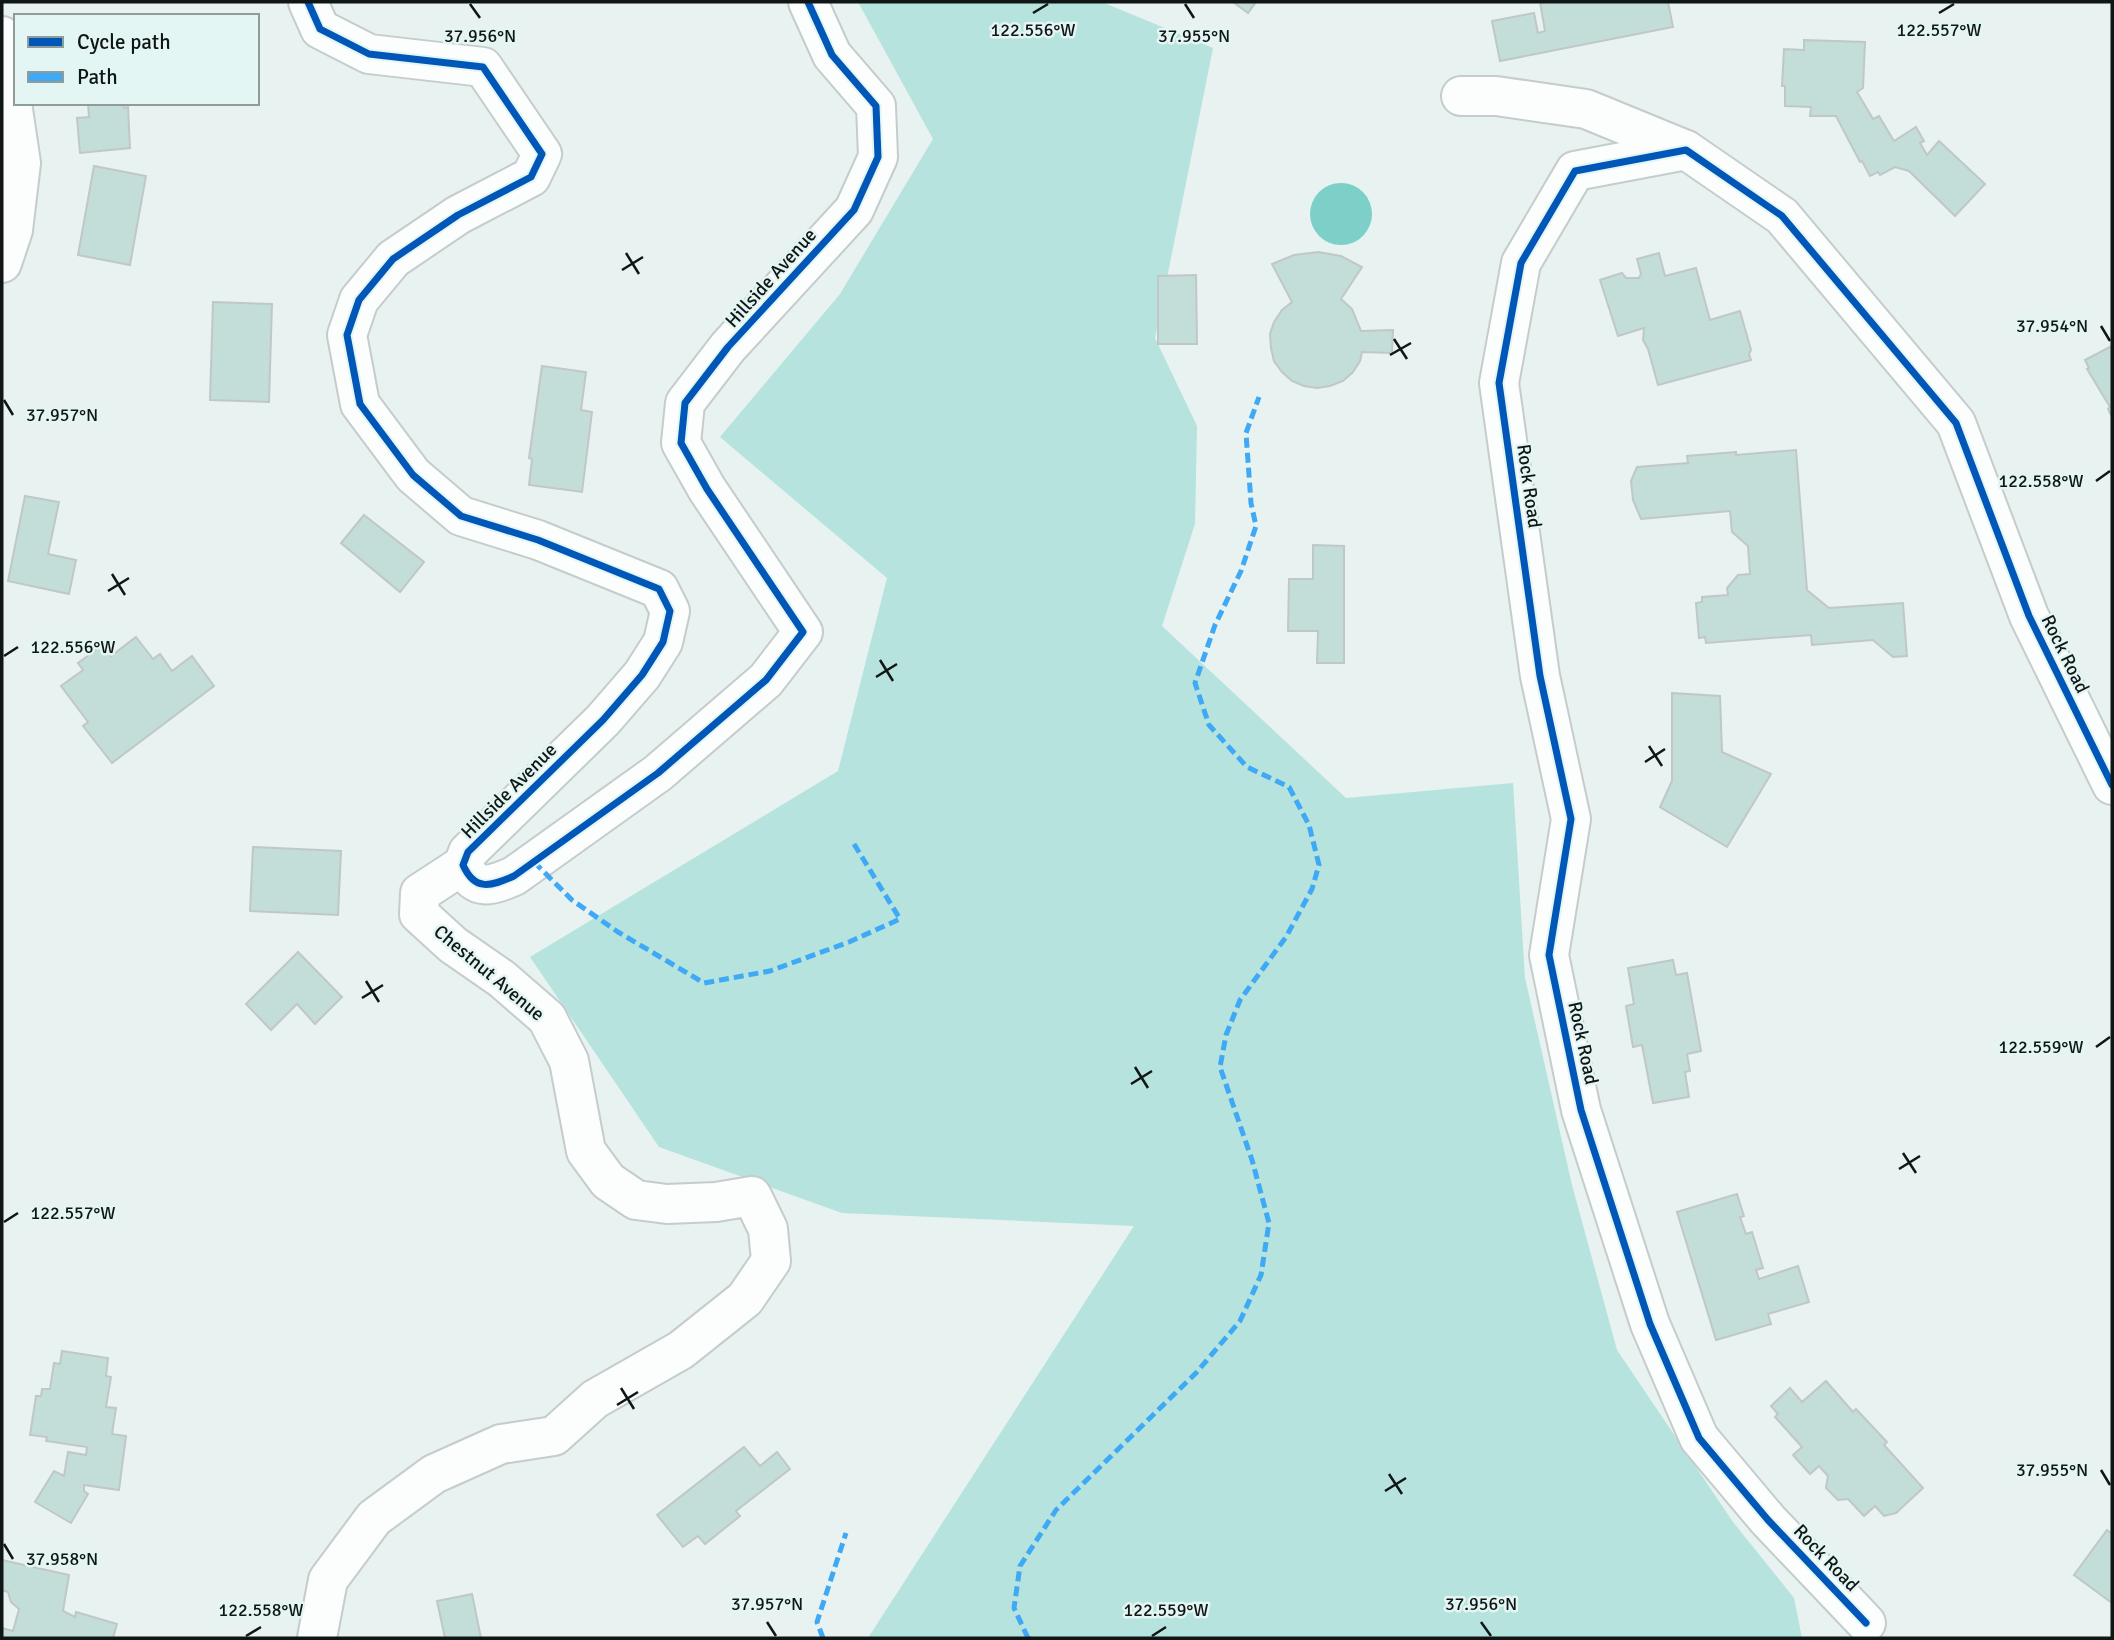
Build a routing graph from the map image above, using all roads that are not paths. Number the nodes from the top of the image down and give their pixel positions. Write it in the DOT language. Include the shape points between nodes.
graph roads {
  1 [pos="309,2"];
  2 [pos="808,2"];
  3 [pos="2,36"];
  4 [pos="1461,96"];
  5 [pos="1686,150"];
  6 [pos="6,240"];
  7 [pos="2112,785"];
  8 [pos="463,865"];
  9 [pos="1867,1623"];
  10 [pos="317,1638"];
  1 -- 8 [label="street, Hillside Avenue" via="320,29 369,54 483,67 542,153 531,177 458,215 393,259 359,300 347,335 359,404 413,475 461,516 538,540 659,589 670,611 663,642 642,675 603,720 468,852"];
  2 -- 8 [label="street, Hillside Avenue" via="832,55 876,106 878,157 854,210 729,347 685,404 681,443 803,632 766,680 658,773 514,876 482,885 469,878"];
  3 -- 6 [label="street" via="21,163"];
  4 -- 5 [label="street" via="1496,96 1586,109"];
  5 -- 7 [label="street, Rock Road" via="1782,216 1956,423 2029,616"];
  5 -- 9 [label="street, Rock Road" via="1575,171 1521,263 1499,383 1540,676 1571,818 1549,955 1589,1136 1650,1324 1699,1438 1768,1520"];
  8 -- 10 [label="street, Chestnut Avenue" via="421,892 419,914 547,1018 569,1061 586,1151 608,1181 636,1200 667,1204 752,1196 768,1228 771,1261 745,1299 681,1350 595,1399 554,1436 501,1444 434,1474 374,1518 328,1580"];
}
